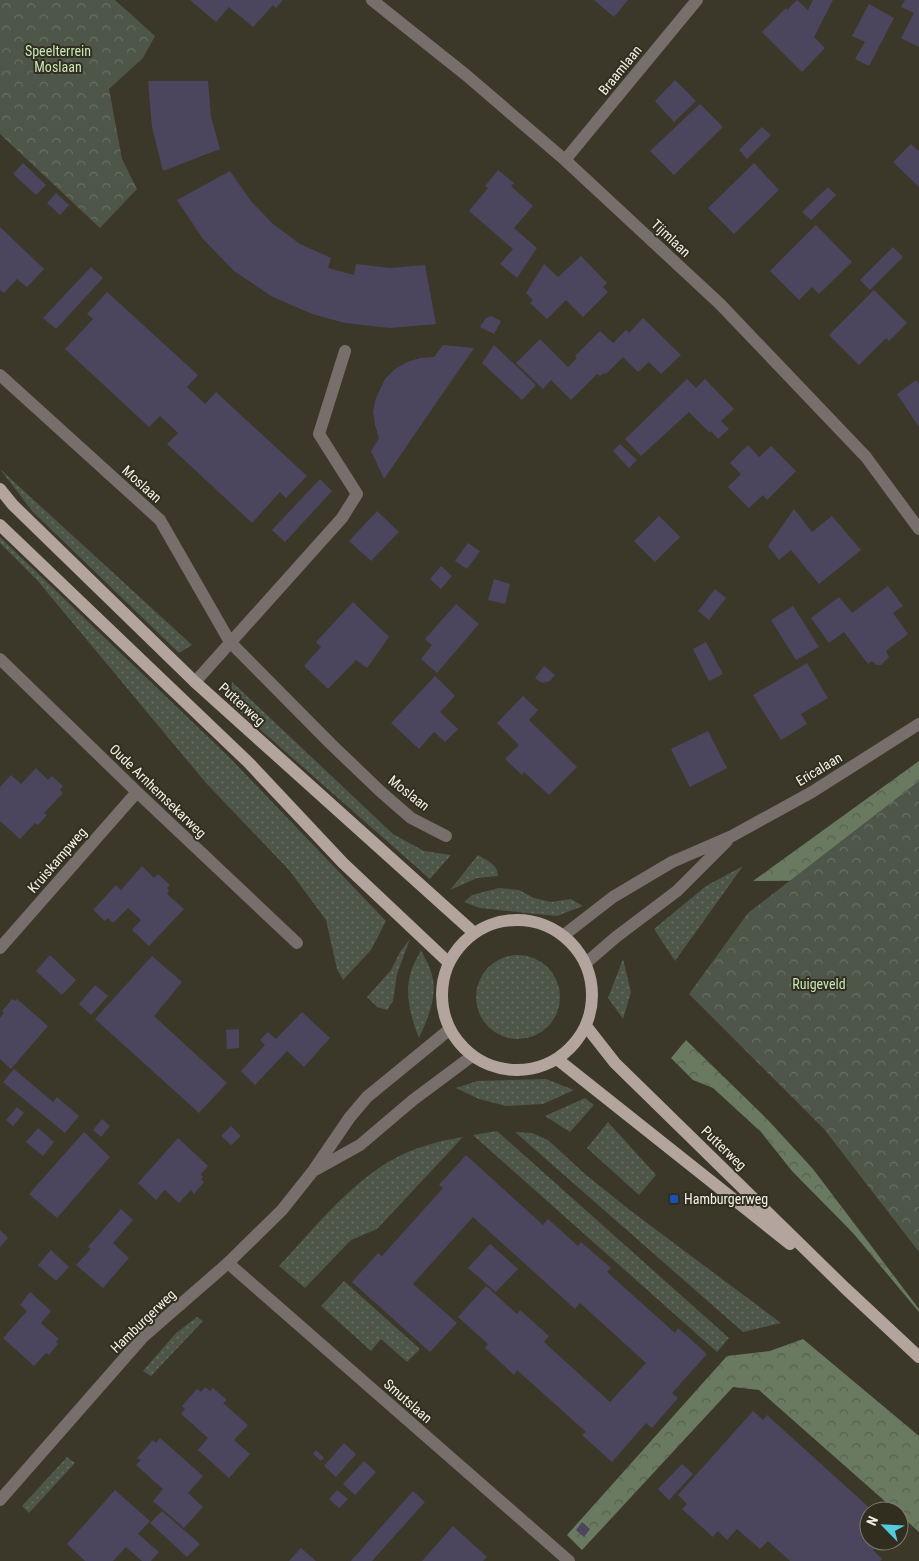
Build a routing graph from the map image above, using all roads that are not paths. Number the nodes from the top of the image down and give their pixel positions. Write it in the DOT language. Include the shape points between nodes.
graph roads {
  1 [pos="372,0"];
  2 [pos="697,0"];
  3 [pos="565,160"];
  4 [pos="345,351"];
  5 [pos="0,375"];
  6 [pos="0,489"];
  7 [pos="0,525"];
  8 [pos="919,529"];
  9 [pos="230,642"];
  10 [pos="0,659"];
  11 [pos="195,682"];
  12 [pos="919,724"];
  13 [pos="137,792"];
  14 [pos="446,836"];
  15 [pos="732,836"];
  16 [pos="473,932"];
  17 [pos="564,935"];
  18 [pos="297,943"];
  19 [pos="0,948"];
  20 [pos="448,962"];
  21 [pos="586,963"];
  22 [pos="586,1026"];
  23 [pos="450,1029"];
  24 [pos="472,1056"];
  25 [pos="557,1059"];
  26 [pos="313,1171"];
  27 [pos="228,1263"];
  28 [pos="845,1288"];
  29 [pos="919,1357"];
  30 [pos="0,1500"];
  31 [pos="562,1559"];
  1 -- 3 [label="street, Tijmlaan"];
  2 -- 3 [label="street, Braamlaan"];
  3 -- 8 [label="street, Tijmlaan" via="720,304 866,456"];
  4 -- 9 [label="street" via="319,434 357,494 342,518"];
  5 -- 9 [label="street, Moslaan" via="160,520"];
  6 -- 11 [label="main road, Putterweg"];
  7 -- 20 [label="main road" via="235,749 343,863"];
  9 -- 11 [label="street"];
  9 -- 14 [label="street, Moslaan" via="380,791 411,818"];
  10 -- 13 [label="street, Oude Arnhemsekarweg"];
  11 -- 16 [label="main road, Putterweg"];
  12 -- 15 [label="street, Ericalaan" via="812,792"];
  13 -- 18 [label="street, Oude Arnhemsekarweg"];
  13 -- 19 [label="street, Kruiskampweg"];
  15 -- 17 [label="street, Ericalaan" via="672,862 613,897"];
  15 -- 21 [label="street, Ericalaan" via="678,890"];
  16 -- 17 [label="main road" via="508,919 526,919"];
  16 -- 20 [label="main road" via="458,946"];
  17 -- 21 [label="main road"];
  20 -- 23 [label="main road" via="441,1004"];
  21 -- 22 [label="main road" via="592,984 592,1006"];
  22 -- 25 [label="main road" via="574,1045"];
  22 -- 28 [label="main road, Putterweg" via="615,1063"];
  23 -- 24 [label="main road"];
  23 -- 26 [label="street, Hamburgerweg" via="367,1096"];
  24 -- 25 [label="main road" via="494,1067 515,1071 537,1068"];
  24 -- 26 [label="street, Hamburgerweg" via="360,1145"];
  25 -- 28 [label="main road, Putterweg"];
  26 -- 27 [label="street, Hamburgerweg" via="282,1210"];
  27 -- 30 [label="street, Hamburgerweg" via="144,1337"];
  27 -- 31 [label="street, Smutslaan"];
  28 -- 29 [label="main road, Putterweg"];
}
